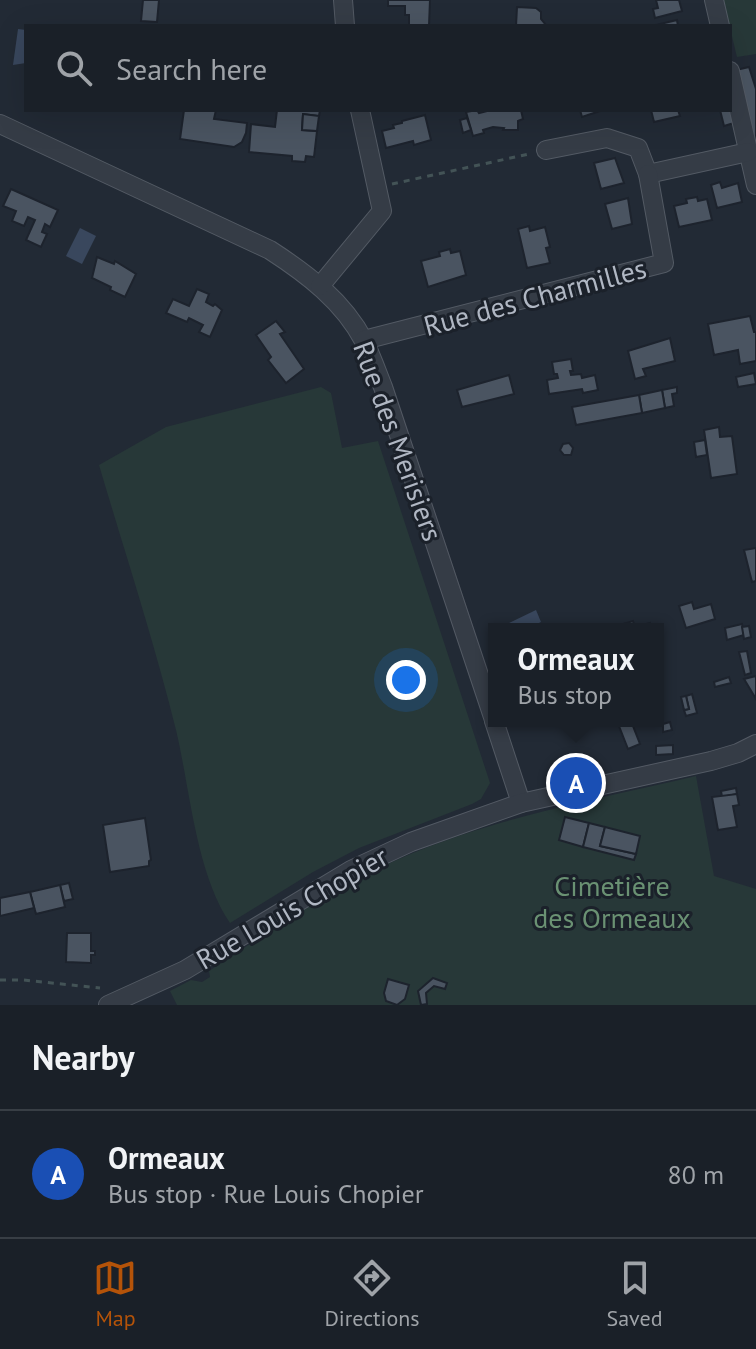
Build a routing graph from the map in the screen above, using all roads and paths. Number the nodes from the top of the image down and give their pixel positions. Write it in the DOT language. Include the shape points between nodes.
graph roads {
  1 [pos="343,0"];
  2 [pos="714,0"];
  3 [pos="345,24"];
  4 [pos="720,24"];
  5 [pos="732,80"];
  6 [pos="360,112"];
  7 [pos="0,124"];
  8 [pos="546,150"];
  9 [pos="748,152"];
  10 [pos="648,174"];
  11 [pos="756,185"];
  12 [pos="377,188"];
  13 [pos="320,286"];
  14 [pos="364,340"];
  15 [pos="488,702"];
  16 [pos="496,727"];
  17 [pos="756,744"];
  18 [pos="521,803"];
  19 [pos="0,980"];
  20 [pos="132,996"];
  21 [pos="108,1005"];
  1 -- 3 [label="street"];
  2 -- 4 [label="street"];
  5 -- 9 [label="street"];
  6 -- 12 [label="street"];
  7 -- 13 [label="street, Rue des Merisiers" via="270,250"];
  8 -- 10 [label="street" via="607,138 638,148"];
  8 -- 12 [label="path"];
  9 -- 10 [label="street"];
  9 -- 11 [label="street"];
  10 -- 14 [label="street, Rue des Charmilles" via="664,263"];
  12 -- 13 [label="street" via="382,211"];
  13 -- 14 [label="street, Rue des Merisiers"];
  14 -- 15 [label="street, Rue des Merisiers"];
  16 -- 18 [label="street, Rue des Merisiers"];
  17 -- 18 [label="street, Rue Louis Chopier" via="711,761"];
  18 -- 20 [label="street, Rue Louis Chopier" via="411,842 351,870"];
  19 -- 20 [label="path"];
  20 -- 21 [label="street, Rue Louis Chopier"];
}
